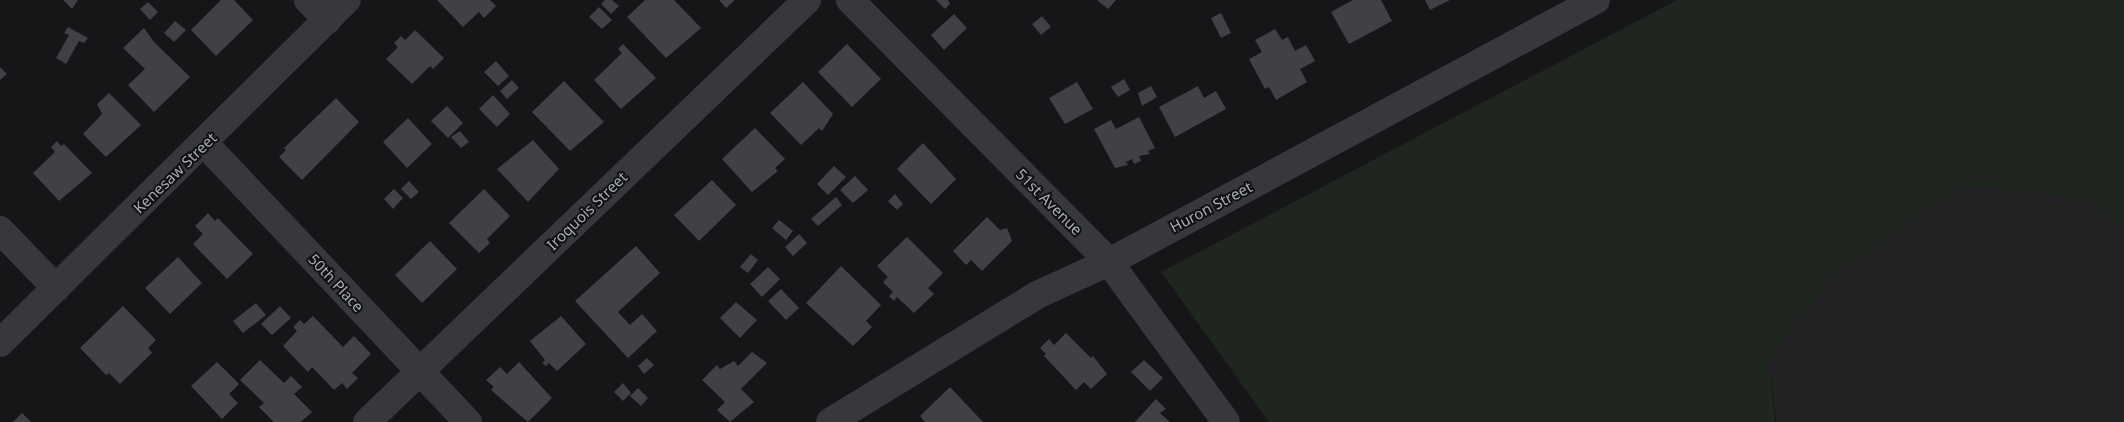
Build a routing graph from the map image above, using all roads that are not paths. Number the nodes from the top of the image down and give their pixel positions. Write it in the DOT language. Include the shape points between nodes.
graph roads {
  1 [pos="308,0"];
  2 [pos="347,0"];
  3 [pos="807,0"];
  4 [pos="850,0"];
  5 [pos="1596,0"];
  6 [pos="327,20"];
  7 [pos="205,144"];
  8 [pos="0,230"];
  9 [pos="1109,262"];
  10 [pos="56,288"];
  11 [pos="0,343"];
  12 [pos="419,371"];
  13 [pos="367,422"];
  14 [pos="468,422"];
  15 [pos="830,422"];
  16 [pos="1226,422"];
  1 -- 6 [label="street"];
  2 -- 6 [label="street, Kenesaw Street"];
  3 -- 12 [label="street, Iroquois Street"];
  4 -- 9 [label="street, 51st Avenue"];
  5 -- 9 [label="street, Huron Street"];
  6 -- 7 [label="street, Kenesaw Street"];
  7 -- 10 [label="street, Kenesaw Street"];
  7 -- 12 [label="street, 50th Place"];
  8 -- 10 [label="street"];
  9 -- 15 [label="street, Huron Street" via="1037,295"];
  9 -- 16 [label="street, 51st Avenue"];
  10 -- 11 [label="street, Kenesaw Street"];
  12 -- 13 [label="street, Iroquois Street"];
  12 -- 14 [label="street, 50th Place"];
}
